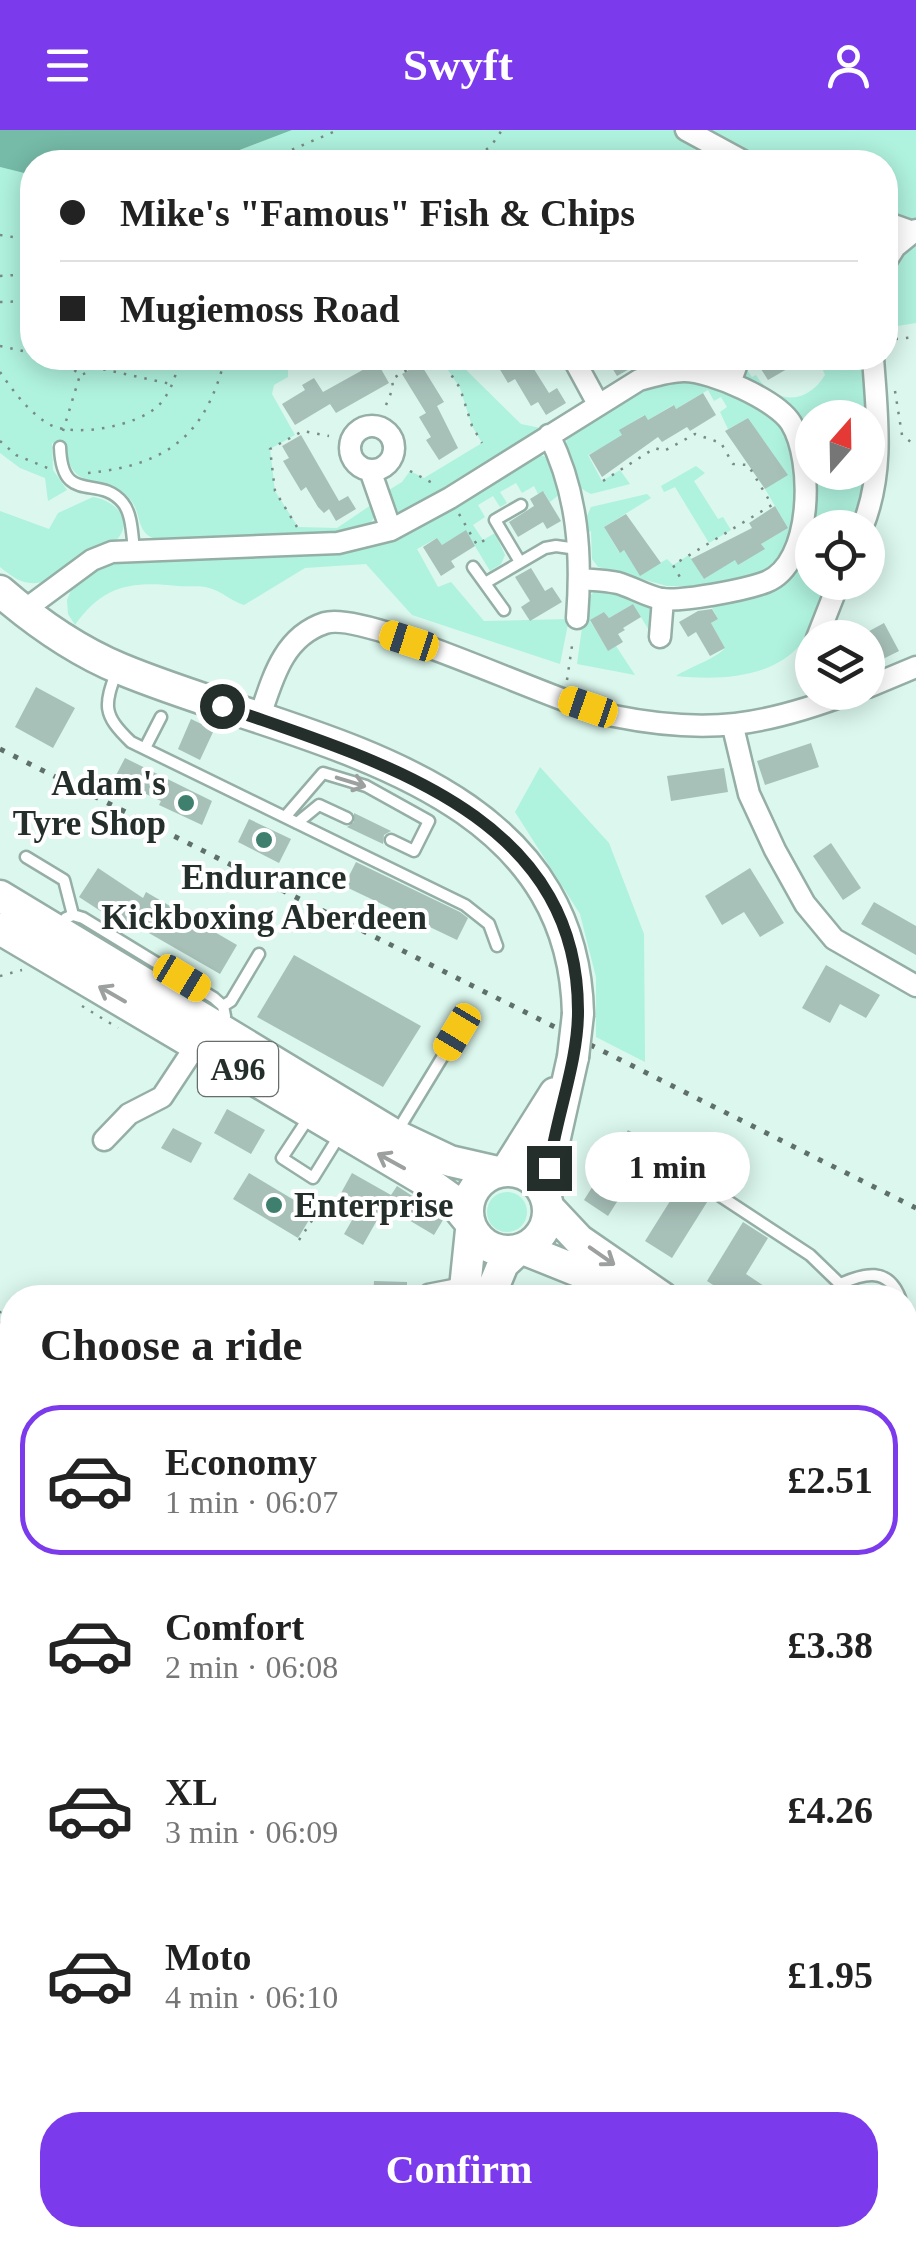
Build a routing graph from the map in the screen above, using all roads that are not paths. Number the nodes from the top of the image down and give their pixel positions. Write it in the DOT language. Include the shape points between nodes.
graph roads {
  1 [pos="686,130"];
  2 [pos="723,150"];
  3 [pos="580,370"];
  4 [pos="735,370"];
  5 [pos="874,370"];
  6 [pos="730,383"];
  7 [pos="598,404"];
  8 [pos="549,436"];
  9 [pos="60,447"];
  10 [pos="370,470"];
  11 [pos="521,504"];
  12 [pos="869,510"];
  13 [pos="391,530"];
  14 [pos="134,549"];
  15 [pos="578,549"];
  16 [pos="520,562"];
  17 [pos="473,567"];
  18 [pos="580,580"];
  19 [pos="485,583"];
  20 [pos="663,599"];
  21 [pos="12,601"];
  22 [pos="504,610"];
  23 [pos="577,618"];
  24 [pos="660,637"];
  25 [pos="916,666"];
  26 [pos="118,668"];
  27 [pos="885,680"];
  28 [pos="795,708"];
  29 [pos="161,717"];
  30 [pos="258,719"];
  31 [pos="733,727"];
  32 [pos="144,748"];
  33 [pos="286,818"];
  34 [pos="347,818"];
  35 [pos="298,823"];
  36 [pos="392,840"];
  37 [pos="26,857"];
  38 [pos="0,896"];
  39 [pos="0,929"];
  40 [pos="59,934"];
  41 [pos="497,946"];
  42 [pos="259,954"];
  43 [pos="1,967"];
  44 [pos="916,986"];
  45 [pos="213,1026"];
  46 [pos="457,1032"];
  47 [pos="570,1068"];
  48 [pos="311,1114"];
  49 [pos="343,1119"];
  50 [pos="394,1135"];
  51 [pos="104,1140"];
  52 [pos="661,1158"];
  53 [pos="502,1171"];
  54 [pos="546,1199"];
  55 [pos="470,1225"];
  56 [pos="520,1250"];
  57 [pos="840,1284"];
  58 [pos="472,1285"];
  59 [pos="480,1285"];
  60 [pos="602,1285"];
  61 [pos="644,1285"];
  62 [pos="893,1285"];
  1 -- 2 [label="street"];
  3 -- 7 [label="street"];
  4 -- 6 [label="street"];
  5 -- 12 [label="street" via="878,473"];
  6 -- 7 [label="street" via="700,372 662,374"];
  6 -- 20 [label="street" via="781,410 803,452 802,522 793,557 767,582"];
  7 -- 8 [label="street"];
  8 -- 13 [label="street"];
  8 -- 15 [label="street" via="573,503"];
  9 -- 14 [label="lane" via="64,474 83,490 111,494 124,504"];
  10 -- 13 [label="street"];
  11 -- 16 [label="lane" via="495,520"];
  13 -- 14 [label="street" via="338,543"];
  14 -- 21 [label="street" via="92,560"];
  15 -- 16 [label="lane" via="546,548"];
  15 -- 18 [label="street"];
  16 -- 19 [label="lane"];
  17 -- 19 [label="lane"];
  18 -- 20 [label="street" via="616,583"];
  18 -- 23 [label="street"];
  19 -- 22 [label="lane"];
  20 -- 24 [label="street"];
  21 -- 26 [label="main road" via="53,634"];
  25 -- 27 [label="street"];
  26 -- 30 [label="main road"];
  26 -- 32 [label="lane" via="106,702 112,724"];
  28 -- 31 [label="street"];
  29 -- 32 [label="lane"];
  30 -- 31 [label="street" via="288,648 338,621 610,715"];
  30 -- 47 [label="main road, bridge" via="385,764 493,828 537,879 563,925 578,1014"];
  31 -- 44 [label="street" via="749,794 805,904 834,939"];
  32 -- 33 [label="lane"];
  33 -- 35 [label="lane"];
  33 -- 36 [label="lane, one-way" via="323,773 366,786 430,821 414,851"];
  34 -- 35 [label="lane" via="318,805"];
  35 -- 41 [label="lane" via="465,905 489,924"];
  37 -- 40 [label="lane" via="64,880"];
  38 -- 40 [label="main road, A96"];
  39 -- 40 [label="main road, A96"];
  40 -- 43 [label="main road"];
  40 -- 45 [label="main road, A96"];
  40 -- 45 [label="lane"];
  42 -- 45 [label="lane"];
  45 -- 48 [label="main road, A96"];
  45 -- 49 [label="main road, A96"];
  45 -- 51 [label="street" via="162,1098 129,1114"];
  46 -- 50 [label="lane"];
  47 -- 53 [label="main road"];
  47 -- 54 [label="main road"];
  48 -- 49 [label="main road, A96"];
  48 -- 49 [label="lane" via="282,1158 312,1178"];
  49 -- 50 [label="main road, A96"];
  55 -- 49 [label="main road, A96, one-way" via="450,1198"];
  50 -- 53 [label="main road, A96" via="450,1161"];
  52 -- 57 [label="lane" via="810,1255"];
  53 -- 54 [label="main road" via="528,1176"];
  53 -- 55 [label="main road" via="474,1188"];
  54 -- 56 [label="main road" via="542,1232"];
  54 -- 61 [label="main road, one-way" via="579,1240"];
  55 -- 56 [label="main road" via="490,1248"];
  55 -- 58 [label="main road"];
  56 -- 59 [label="main road"];
  56 -- 60 [label="main road"];
  57 -- 62 [label="lane" via="869,1273"];
}
